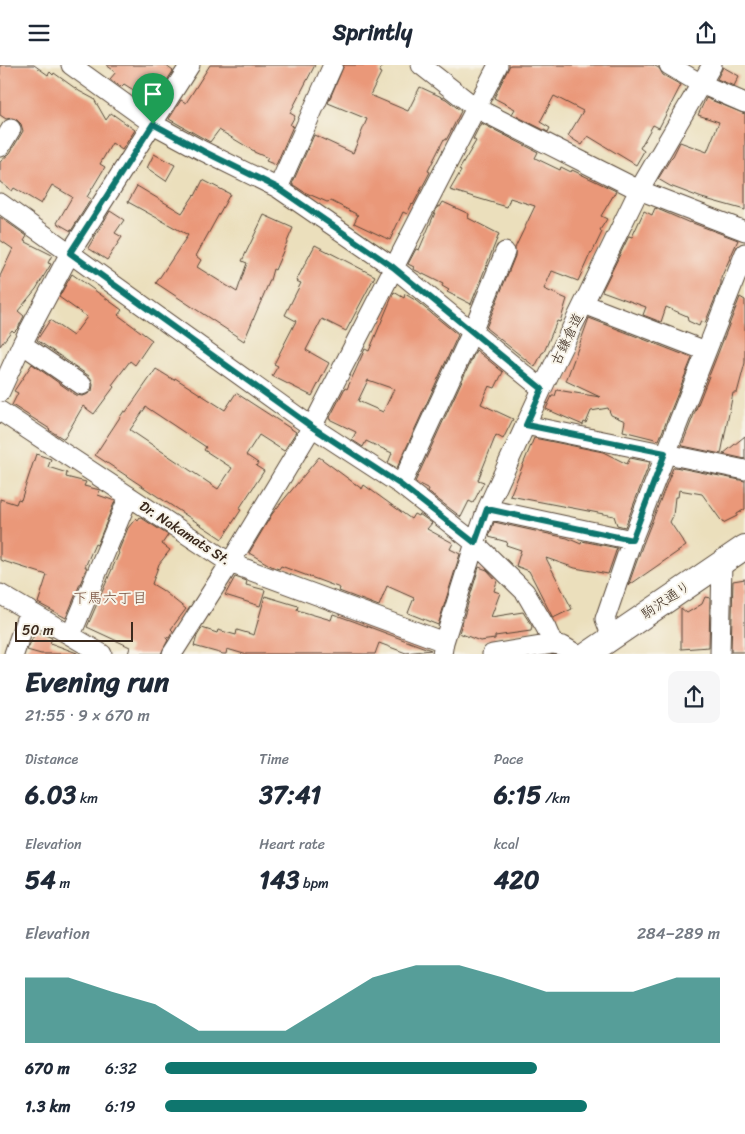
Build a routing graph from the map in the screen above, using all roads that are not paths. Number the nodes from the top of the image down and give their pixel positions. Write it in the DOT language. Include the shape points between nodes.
graph roads {
  1 [pos="71,65"];
  2 [pos="190,65"];
  3 [pos="333,65"];
  4 [pos="421,65"];
  5 [pos="498,65"];
  6 [pos="669,65"];
  7 [pos="712,65"];
  8 [pos="701,84"];
  9 [pos="745,103"];
  10 [pos="476,108"];
  11 [pos="153,124"];
  12 [pos="11,129"];
  13 [pos="0,147"];
  14 [pos="278,188"];
  15 [pos="639,190"];
  16 [pos="0,203"];
  17 [pos="745,231"];
  18 [pos="505,252"];
  19 [pos="70,253"];
  20 [pos="745,253"];
  21 [pos="393,267"];
  22 [pos="584,304"];
  23 [pos="472,332"];
  24 [pos="22,344"];
  25 [pos="706,351"];
  26 [pos="82,385"];
  27 [pos="542,389"];
  28 [pos="0,392"];
  29 [pos="0,411"];
  30 [pos="526,425"];
  31 [pos="312,427"];
  32 [pos="665,453"];
  33 [pos="745,471"];
  34 [pos="401,485"];
  35 [pos="129,496"];
  36 [pos="487,509"];
  37 [pos="632,540"];
  38 [pos="475,543"];
  39 [pos="745,547"];
  40 [pos="722,562"];
  41 [pos="230,563"];
  42 [pos="0,594"];
  43 [pos="29,611"];
  44 [pos="71,635"];
  45 [pos="612,637"];
  46 [pos="553,644"];
  47 [pos="443,648"];
  48 [pos="14,654"];
  49 [pos="102,654"];
  50 [pos="172,654"];
  51 [pos="492,654"];
  52 [pos="576,654"];
  53 [pos="588,654"];
  54 [pos="720,654"];
  1 -- 11 [label="street"];
  2 -- 11 [label="street"];
  3 -- 14 [label="street"];
  4 -- 10 [label="street"];
  5 -- 10 [label="street"];
  6 -- 8 [label="street"];
  7 -- 8 [label="street, 古鎌倉道"];
  8 -- 9 [label="street"];
  8 -- 15 [label="street, 古鎌倉道"];
  10 -- 15 [label="street"];
  10 -- 21 [label="street"];
  11 -- 14 [label="street"];
  11 -- 19 [label="street"];
  12 -- 13 [label="street"];
  14 -- 21 [label="street"];
  15 -- 17 [label="street"];
  15 -- 22 [label="street, 古鎌倉道"];
  16 -- 19 [label="street"];
  18 -- 23 [label="street"];
  19 -- 24 [label="street"];
  19 -- 31 [label="street"];
  20 -- 25 [label="street"];
  21 -- 23 [label="street"];
  21 -- 31 [label="street"];
  22 -- 25 [label="street"];
  22 -- 27 [label="street, 古鎌倉道"];
  23 -- 27 [label="street"];
  23 -- 34 [label="street"];
  24 -- 26 [label="street"];
  24 -- 28 [label="street"];
  25 -- 32 [label="street"];
  27 -- 30 [label="street, 古鎌倉道"];
  29 -- 35 [label="street, Dr. Nakamats St."];
  30 -- 32 [label="street"];
  30 -- 36 [label="street, 古鎌倉道"];
  31 -- 34 [label="street"];
  31 -- 41 [label="street"];
  32 -- 33 [label="street"];
  32 -- 37 [label="street"];
  34 -- 38 [label="street"];
  35 -- 41 [label="street, Dr. Nakamats St."];
  35 -- 44 [label="street"];
  36 -- 37 [label="street"];
  36 -- 38 [label="street, 古鎌倉道"];
  37 -- 45 [label="street" via="605,619"];
  38 -- 46 [label="street" via="526,593"];
  38 -- 47 [label="street, 古鎌倉道"];
  39 -- 40 [label="main road, 駒沢通り"];
  40 -- 45 [label="main road, 駒沢通り"];
  40 -- 54 [label="street"];
  41 -- 47 [label="street, Dr. Nakamats St."];
  41 -- 50 [label="street"];
  42 -- 43 [label="street"];
  43 -- 44 [label="street"];
  43 -- 48 [label="street"];
  44 -- 49 [label="street"];
  45 -- 53 [label="main road, 駒沢通り"];
  46 -- 51 [label="street"];
  46 -- 52 [label="street" via="563,645"];
}
